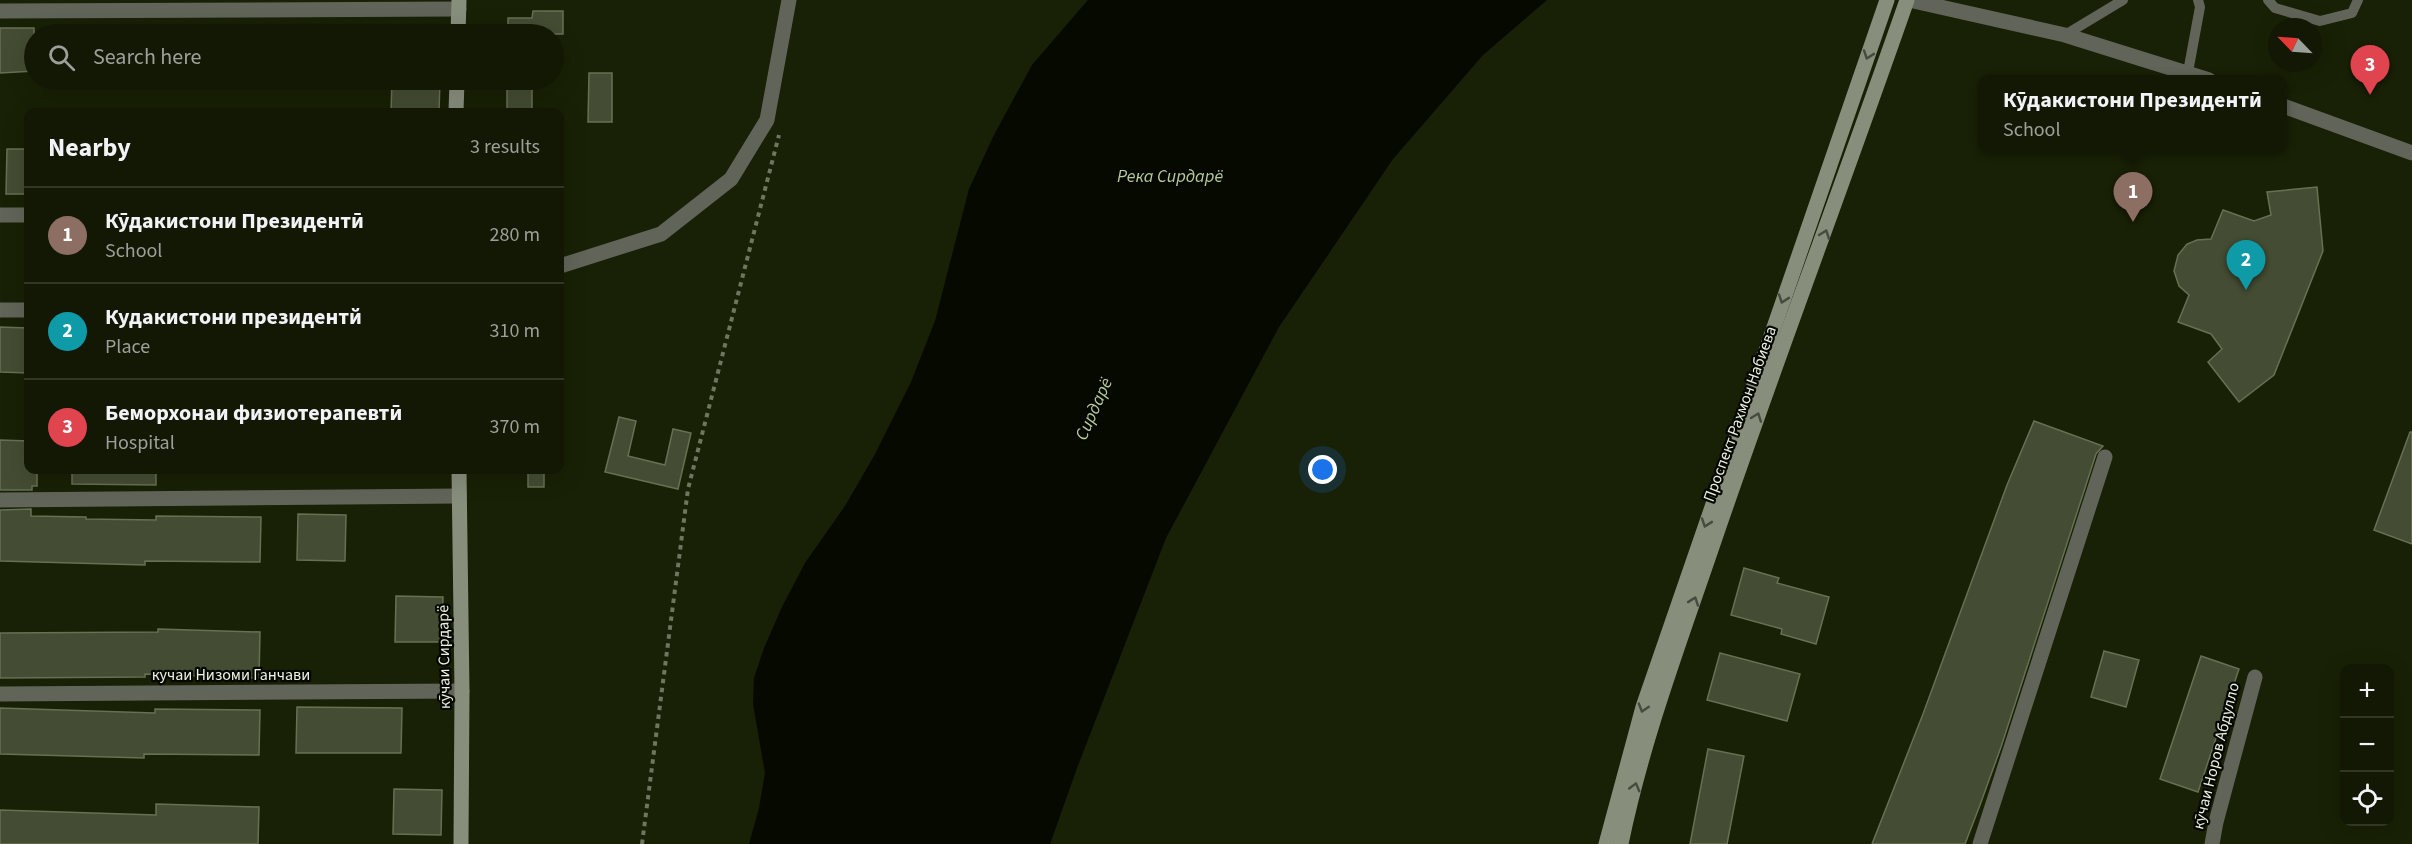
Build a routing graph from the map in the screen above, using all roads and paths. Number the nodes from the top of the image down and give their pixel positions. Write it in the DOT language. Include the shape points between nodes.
graph roads {
  1 [pos="789,0"];
  2 [pos="1887,0"];
  3 [pos="1908,0"];
  4 [pos="2123,0"];
  5 [pos="2198,0"];
  6 [pos="2268,0"];
  7 [pos="2358,0"];
  8 [pos="459,4"];
  9 [pos="0,11"];
  10 [pos="458,24"];
  11 [pos="2065,35"];
  12 [pos="2188,72"];
  13 [pos="2196,75"];
  14 [pos="457,90"];
  15 [pos="2287,107"];
  16 [pos="456,108"];
  17 [pos="767,120"];
  18 [pos="2412,153"];
  19 [pos="24,214"];
  20 [pos="0,215"];
  21 [pos="564,265"];
  22 [pos="0,310"];
  23 [pos="24,310"];
  24 [pos="2105,457"];
  25 [pos="459,474"];
  26 [pos="459,496"];
  27 [pos="0,500"];
  28 [pos="2255,676"];
  29 [pos="462,691"];
  30 [pos="0,694"];
  31 [pos="461,844"];
  32 [pos="642,844"];
  33 [pos="1606,844"];
  34 [pos="1621,844"];
  35 [pos="1980,844"];
  36 [pos="2212,844"];
  1 -- 17 [label="street"];
  2 -- 33 [label="main road, Проспект Рахмон Набиева, one-way" via="1643,707"];
  3 -- 11 [label="street"];
  34 -- 3 [label="main road, Проспект Рахмон Набиева, one-way" via="1657,708 1751,433"];
  4 -- 11 [label="lane"];
  5 -- 12 [label="lane"];
  6 -- 7 [label="lane" via="2275,8 2320,21 2352,13"];
  8 -- 9 [label="street"];
  8 -- 10 [label="main road"];
  11 -- 12 [label="street"];
  12 -- 13 [label="street"];
  14 -- 16 [label="main road"];
  15 -- 18 [label="street"];
  17 -- 21 [label="street" via="731,178 661,234"];
  17 -- 32 [label="path" via="780,135 688,489"];
  19 -- 20 [label="street"];
  22 -- 23 [label="street"];
  24 -- 35 [label="street"];
  25 -- 26 [label="main road, кӯчаи Сирдарё"];
  26 -- 27 [label="street"];
  26 -- 29 [label="main road, кӯчаи Сирдарё"];
  28 -- 36 [label="street, кӯчаи Норов Абдулло"];
  29 -- 30 [label="street, кучаи Низоми Ганчави"];
  29 -- 31 [label="main road, кӯчаи Сирдарё"];
}
